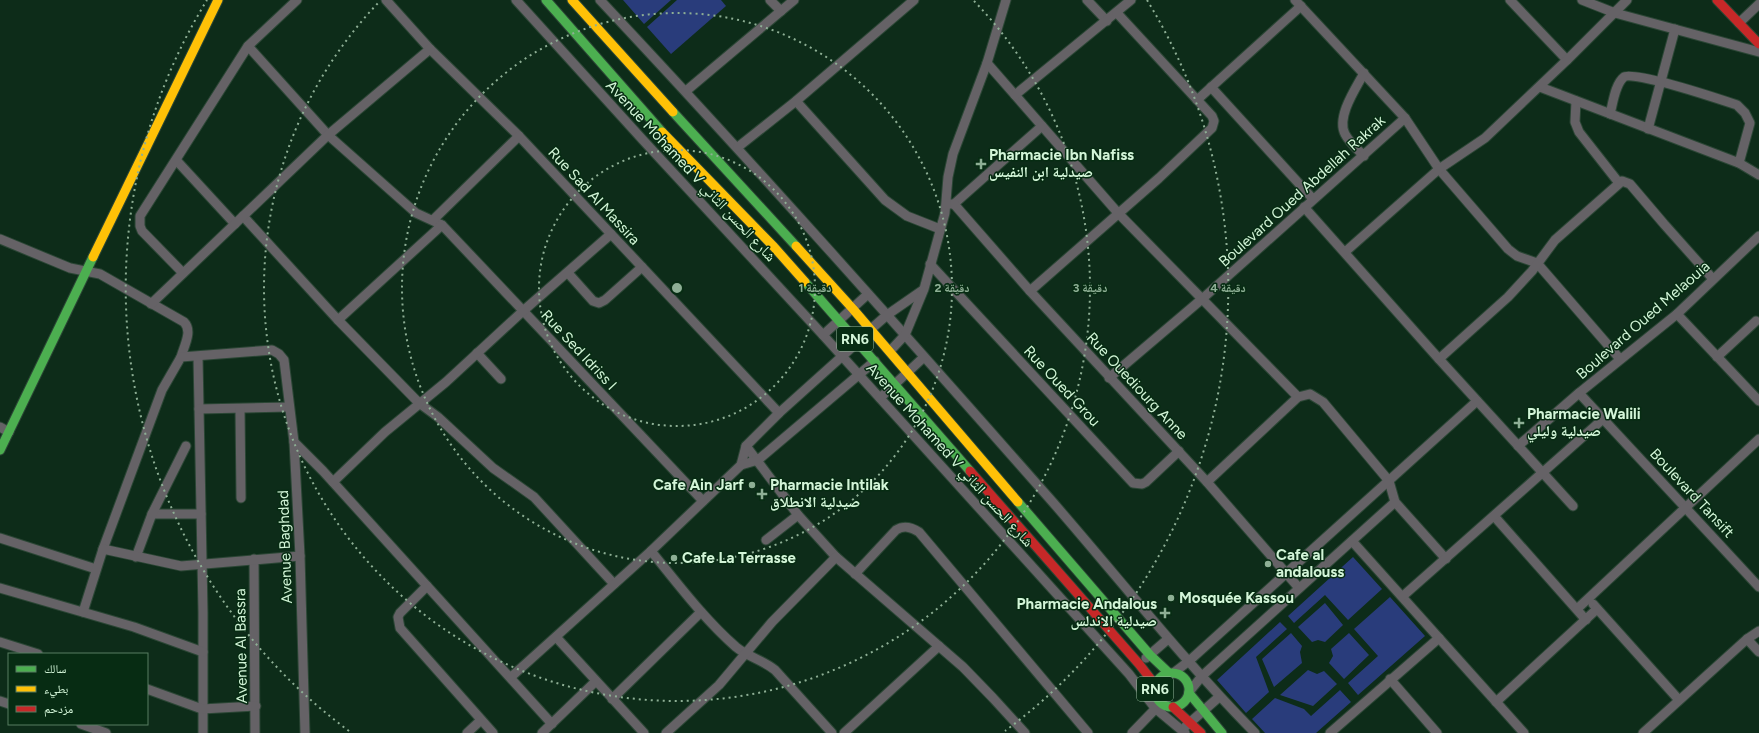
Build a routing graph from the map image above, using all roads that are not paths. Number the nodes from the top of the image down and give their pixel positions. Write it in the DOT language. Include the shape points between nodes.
graph roads {
  1 [pos="218,0"];
  2 [pos="297,0"];
  3 [pos="386,0"];
  4 [pos="516,0"];
  5 [pos="546,0"];
  6 [pos="572,0"];
  7 [pos="600,0"];
  8 [pos="770,0"];
  9 [pos="794,0"];
  10 [pos="914,0"];
  11 [pos="1006,0"];
  12 [pos="1087,0"];
  13 [pos="1131,0"];
  14 [pos="1510,0"];
  15 [pos="1582,0"];
  16 [pos="1628,0"];
  17 [pos="1717,0"];
  18 [pos="1298,3"];
  19 [pos="1759,4"];
  20 [pos="781,11"];
  21 [pos="1117,13"];
  22 [pos="1615,13"];
  23 [pos="1107,21"];
  24 [pos="1739,23"];
  25 [pos="1675,29"];
  26 [pos="1759,44"];
  27 [pos="248,46"];
  28 [pos="430,49"];
  29 [pos="1759,52"];
  30 [pos="1567,60"];
  31 [pos="987,63"];
  32 [pos="1364,73"];
  33 [pos="1661,81"];
  34 [pos="1540,86"];
  35 [pos="1211,87"];
  36 [pos="686,91"];
  37 [pos="1015,96"];
  38 [pos="1197,100"];
  39 [pos="796,101"];
  40 [pos="1576,101"];
  41 [pos="1610,114"];
  42 [pos="1405,118"];
  43 [pos="1042,126"];
  44 [pos="1648,129"];
  45 [pos="328,136"];
  46 [pos="519,136"];
  47 [pos="738,147"];
  48 [pos="1364,156"];
  49 [pos="177,161"];
  50 [pos="1739,163"];
  51 [pos="1439,170"];
  52 [pos="1759,175"];
  53 [pos="1619,183"];
  54 [pos="1313,199"];
  55 [pos="950,204"];
  56 [pos="1304,207"];
  57 [pos="1118,213"];
  58 [pos="243,216"];
  59 [pos="433,220"];
  60 [pos="235,224"];
  61 [pos="442,225"];
  62 [pos="940,229"];
  63 [pos="611,234"];
  64 [pos="1759,236"];
  65 [pos="0,239"];
  66 [pos="1345,252"];
  67 [pos="1537,263"];
  68 [pos="930,264"];
  69 [pos="642,267"];
  70 [pos="86,270"];
  71 [pos="568,273"];
  72 [pos="183,274"];
  73 [pos="1713,279"];
  74 [pos="924,289"];
  75 [pos="1030,291"];
  76 [pos="868,294"];
  77 [pos="1202,299"];
  78 [pos="150,304"];
  79 [pos="853,309"];
  80 [pos="523,311"];
  81 [pos="1676,314"];
  82 [pos="887,315"];
  83 [pos="338,320"];
  84 [pos="840,321"];
  85 [pos="1756,321"];
  86 [pos="871,329"];
  87 [pos="823,335"];
  88 [pos="905,335"];
  89 [pos="858,342"];
  90 [pos="890,351"];
  91 [pos="477,353"];
  92 [pos="842,356"];
  93 [pos="924,356"];
  94 [pos="181,357"];
  95 [pos="198,357"];
  96 [pos="1717,357"];
  97 [pos="1439,359"];
  98 [pos="1620,359"];
  99 [pos="875,361"];
  100 [pos="908,371"];
  101 [pos="859,375"];
  102 [pos="1109,378"];
  103 [pos="501,379"];
  104 [pos="896,383"];
  105 [pos="1579,393"];
  106 [pos="1298,397"];
  107 [pos="880,398"];
  108 [pos="1478,401"];
  109 [pos="1759,401"];
  110 [pos="419,403"];
  111 [pos="289,407"];
  112 [pos="199,409"];
  113 [pos="240,409"];
  114 [pos="779,413"];
  115 [pos="1603,419"];
  116 [pos="0,427"];
  117 [pos="9,432"];
  118 [pos="1759,439"];
  119 [pos="294,442"];
  120 [pos="186,446"];
  121 [pos="746,446"];
  122 [pos="1518,446"];
  123 [pos="0,450"];
  124 [pos="1178,450"];
  125 [pos="758,460"];
  126 [pos="741,464"];
  127 [pos="1543,473"];
  128 [pos="1389,480"];
  129 [pos="333,482"];
  130 [pos="1207,482"];
  131 [pos="242,498"];
  132 [pos="703,501"];
  133 [pos="1395,502"];
  134 [pos="1573,506"];
  135 [pos="1685,507"];
  136 [pos="152,514"];
  137 [pos="202,514"];
  138 [pos="798,515"];
  139 [pos="1494,516"];
  140 [pos="0,538"];
  141 [pos="766,540"];
  142 [pos="1352,541"];
  143 [pos="103,549"];
  144 [pos="651,551"];
  145 [pos="300,556"];
  146 [pos="136,557"];
  147 [pos="836,557"];
  148 [pos="254,559"];
  149 [pos="1446,559"];
  150 [pos="202,564"];
  151 [pos="96,569"];
  152 [pos="1286,572"];
  153 [pos="855,574"];
  154 [pos="614,584"];
  155 [pos="427,586"];
  156 [pos="1759,587"];
  157 [pos="0,588"];
  158 [pos="1299,588"];
  159 [pos="1403,596"];
  160 [pos="1588,599"];
  161 [pos="1577,609"];
  162 [pos="1597,609"];
  163 [pos="84,612"];
  164 [pos="701,612"];
  165 [pos="1586,620"];
  166 [pos="1759,630"];
  167 [pos="556,637"];
  168 [pos="1439,638"];
  169 [pos="1168,639"];
  170 [pos="1747,639"];
  171 [pos="0,642"];
  172 [pos="939,646"];
  173 [pos="203,652"];
  174 [pos="1759,652"];
  175 [pos="35,653"];
  176 [pos="745,654"];
  177 [pos="1150,655"];
  178 [pos="1189,661"];
  179 [pos="1140,664"];
  180 [pos="1129,674"];
  181 [pos="1171,674"];
  182 [pos="1202,676"];
  183 [pos="510,677"];
  184 [pos="1390,679"];
  185 [pos="596,681"];
  186 [pos="1156,686"];
  187 [pos="148,689"];
  188 [pos="1189,692"];
  189 [pos="1219,697"];
  190 [pos="612,699"];
  191 [pos="1679,700"];
  192 [pos="1496,702"];
  193 [pos="256,706"];
  194 [pos="1158,706"];
  195 [pos="1173,707"];
  196 [pos="202,709"];
  197 [pos="1202,712"];
  198 [pos="481,720"];
  199 [pos="1191,722"];
  200 [pos="552,724"];
  201 [pos="84,725"];
  202 [pos="1184,731"];
  203 [pos="106,733"];
  204 [pos="203,733"];
  205 [pos="255,733"];
  206 [pos="305,733"];
  207 [pos="467,733"];
  208 [pos="493,733"];
  209 [pos="542,733"];
  210 [pos="644,733"];
  211 [pos="666,733"];
  212 [pos="832,733"];
  213 [pos="844,733"];
  214 [pos="1025,733"];
  215 [pos="1088,733"];
  216 [pos="1132,733"];
  217 [pos="1201,733"];
  218 [pos="1222,733"];
  219 [pos="1255,733"];
  220 [pos="1330,733"];
  221 [pos="1437,733"];
  222 [pos="1524,733"];
  223 [pos="1643,733"];
  1 -- 70 [label="main road"];
  2 -- 27 [label="street"];
  3 -- 28 [label="street, Rue Sad Al Massira"];
  4 -- 87 [label="street, Avenue Mohamed V شارع الحسن الثاني"];
  5 -- 84 [label="main road, RN6" via="652,121 774,247"];
  6 -- 79 [label="main road, RN6"];
  7 -- 36 [label="street"];
  8 -- 20 [label="street"];
  9 -- 20 [label="street"];
  10 -- 39 [label="street"];
  11 -- 31 [label="street"];
  12 -- 23 [label="street"];
  13 -- 21 [label="street"];
  14 -- 30 [label="street"];
  15 -- 22 [label="street"];
  16 -- 22 [label="street"];
  17 -- 24 [label="main road"];
  18 -- 32 [label="street"];
  18 -- 35 [label="street"];
  19 -- 24 [label="street"];
  20 -- 36 [label="street"];
  21 -- 23 [label="street"];
  21 -- 38 [label="street"];
  22 -- 25 [label="street"];
  22 -- 30 [label="street"];
  23 -- 37 [label="street"];
  24 -- 26 [label="main road"];
  25 -- 29 [label="street"];
  25 -- 33 [label="street"];
  27 -- 45 [label="street, Rue Sed Idriss I"];
  27 -- 49 [label="street"];
  28 -- 45 [label="street"];
  28 -- 46 [label="street, Rue Sad Al Massira"];
  30 -- 34 [label="street"];
  31 -- 37 [label="street"];
  31 -- 55 [label="street" via="953,154 948,177"];
  32 -- 42 [label="street"];
  32 -- 48 [label="street" via="1341,122 1348,139"];
  33 -- 41 [label="street" via="1625,76 1620,81"];
  33 -- 44 [label="street"];
  33 -- 50 [label="street" via="1737,105 1745,113 1750,123"];
  34 -- 40 [label="street"];
  34 -- 51 [label="street" via="1485,138"];
  35 -- 38 [label="street"];
  35 -- 54 [label="street"];
  36 -- 47 [label="street"];
  37 -- 43 [label="street"];
  38 -- 57 [label="street" via="1214,121 1210,131"];
  39 -- 47 [label="street"];
  39 -- 62 [label="street" via="885,200 907,216"];
  40 -- 41 [label="street"];
  40 -- 53 [label="street" via="1575,122 1579,132"];
  41 -- 44 [label="street"];
  42 -- 48 [label="street, Boulevard Oued Abdellah Rakrak"];
  42 -- 51 [label="street"];
  43 -- 55 [label="street"];
  43 -- 57 [label="street"];
  44 -- 50 [label="street"];
  45 -- 58 [label="street"];
  45 -- 59 [label="street, Rue Sed Idriss I" via="416,213"];
  46 -- 59 [label="street"];
  46 -- 63 [label="street, Rue Sad Al Massira"];
  47 -- 76 [label="street"];
  48 -- 54 [label="street, Boulevard Oued Abdellah Rakrak"];
  49 -- 60 [label="street"];
  49 -- 72 [label="street" via="139,221 142,231"];
  50 -- 52 [label="street"];
  51 -- 66 [label="street"];
  51 -- 67 [label="street" via="1508,249 1517,256"];
  53 -- 67 [label="street" via="1556,240"];
  53 -- 73 [label="street" via="1626,181 1630,184"];
  54 -- 56 [label="street, Boulevard Oued Abdellah Rakrak"];
  55 -- 62 [label="street"];
  55 -- 75 [label="street, Rue Ouediourg Anne"];
  56 -- 66 [label="street"];
  56 -- 77 [label="street, Boulevard Oued Abdellah Rakrak"];
  57 -- 75 [label="street"];
  57 -- 77 [label="street"];
  58 -- 60 [label="street"];
  58 -- 83 [label="street"];
  59 -- 61 [label="street, Rue Sed Idriss I"];
  60 -- 72 [label="street"];
  61 -- 80 [label="street, Rue Sed Idriss I"];
  61 -- 83 [label="street"];
  62 -- 68 [label="street"];
  63 -- 69 [label="street, Rue Sad Al Massira"];
  63 -- 71 [label="street"];
  64 -- 73 [label="street, Boulevard Oued Melaouia"];
  65 -- 70 [label="street" via="70,268"];
  66 -- 97 [label="street"];
  67 -- 97 [label="street" via="1508,297"];
  67 -- 98 [label="street"];
  68 -- 74 [label="street"];
  68 -- 124 [label="street, Rue Oued Grou" via="1133,483 1146,482"];
  69 -- 71 [label="street" via="605,300 598,303"];
  69 -- 114 [label="street, Rue Sad Al Massira"];
  70 -- 78 [label="street" via="100,274"];
  70 -- 117 [label="main road"];
  71 -- 80 [label="street"];
  72 -- 78 [label="street"];
  73 -- 81 [label="street, Boulevard Oued Melaouia"];
  74 -- 82 [label="street"];
  74 -- 88 [label="street"];
  75 -- 102 [label="street, Rue Ouediourg Anne"];
  76 -- 79 [label="street"];
  76 -- 82 [label="street"];
  77 -- 102 [label="street, Boulevard Oued Abdellah Rakrak"];
  77 -- 106 [label="street"];
  78 -- 94 [label="street" via="188,326"];
  79 -- 84 [label="street"];
  79 -- 86 [label="main road, RN6"];
  80 -- 91 [label="street"];
  80 -- 132 [label="street, Rue Sed Idriss I"];
  81 -- 96 [label="street"];
  81 -- 98 [label="street, Boulevard Oued Melaouia"];
  82 -- 86 [label="street"];
  82 -- 88 [label="street"];
  83 -- 110 [label="street"];
  84 -- 87 [label="street"];
  84 -- 89 [label="main road, RN6"];
  85 -- 96 [label="street"];
  86 -- 90 [label="main road, RN6"];
  87 -- 92 [label="street, Avenue Mohamed V شارع الحسن الثاني"];
  88 -- 90 [label="street"];
  88 -- 93 [label="street"];
  89 -- 92 [label="street"];
  89 -- 99 [label="main road, RN6"];
  90 -- 100 [label="main road, RN6"];
  91 -- 103 [label="street"];
  91 -- 110 [label="street"];
  92 -- 101 [label="street, Avenue Mohamed V شارع الحسن الثاني"];
  92 -- 114 [label="street"];
  93 -- 100 [label="street"];
  93 -- 169 [label="street" via="1076,529"];
  94 -- 95 [label="street"];
  94 -- 143 [label="street" via="162,390"];
  95 -- 111 [label="street, Avenue Baghdad" via="272,350 284,360"];
  95 -- 112 [label="street"];
  96 -- 109 [label="street"];
  97 -- 108 [label="street"];
  98 -- 105 [label="street, Boulevard Oued Melaouia"];
  99 -- 101 [label="street"];
  99 -- 104 [label="main road, RN6"];
  100 -- 104 [label="street"];
  100 -- 177 [label="main road, RN6"];
  101 -- 107 [label="street, Avenue Mohamed V شارع الحسن الثاني"];
  101 -- 125 [label="street"];
  102 -- 124 [label="street, Rue Ouediourg Anne"];
  104 -- 107 [label="street"];
  104 -- 179 [label="main road, RN6"];
  105 -- 115 [label="street, Boulevard Tansift"];
  105 -- 122 [label="street, Boulevard Oued Melaouia"];
  106 -- 128 [label="street" via="1310,394 1323,402"];
  106 -- 130 [label="street"];
  107 -- 180 [label="street, Avenue Mohamed V شارع الحسن الثاني"];
  108 -- 122 [label="street"];
  108 -- 128 [label="street"];
  110 -- 129 [label="street" via="352,461"];
  110 -- 154 [label="street" via="438,417 493,468 534,497"];
  111 -- 113 [label="street"];
  111 -- 119 [label="street, Avenue Baghdad"];
  112 -- 113 [label="street"];
  112 -- 137 [label="street"];
  113 -- 131 [label="street"];
  114 -- 121 [label="street"];
  115 -- 127 [label="street"];
  115 -- 135 [label="street, Boulevard Tansift"];
  116 -- 117 [label="street"];
  117 -- 123 [label="main road"];
  118 -- 135 [label="street"];
  119 -- 129 [label="street"];
  119 -- 145 [label="street, Avenue Baghdad"];
  120 -- 136 [label="street"];
  121 -- 125 [label="street"];
  121 -- 126 [label="street"];
  122 -- 127 [label="street"];
  124 -- 130 [label="street, Rue Ouediourg Anne"];
  125 -- 126 [label="street"];
  125 -- 138 [label="street"];
  126 -- 132 [label="street"];
  127 -- 134 [label="street"];
  127 -- 139 [label="street"];
  128 -- 133 [label="street"];
  128 -- 152 [label="street"];
  129 -- 155 [label="street"];
  130 -- 152 [label="street, Rue Ouediourg Anne"];
  132 -- 144 [label="street"];
  133 -- 142 [label="street"];
  133 -- 149 [label="street"];
  135 -- 156 [label="street, Boulevard Tansift"];
  135 -- 160 [label="street"];
  136 -- 137 [label="street"];
  136 -- 146 [label="street"];
  137 -- 150 [label="street"];
  138 -- 141 [label="street"];
  138 -- 147 [label="street"];
  139 -- 149 [label="street"];
  139 -- 161 [label="street"];
  140 -- 151 [label="street"];
  142 -- 158 [label="street"];
  142 -- 159 [label="street"];
  143 -- 146 [label="street"];
  143 -- 151 [label="street"];
  144 -- 154 [label="street"];
  144 -- 164 [label="street"];
  145 -- 148 [label="street"];
  145 -- 206 [label="street, Avenue Baghdad"];
  146 -- 150 [label="street" via="181,566"];
  147 -- 153 [label="street"];
  147 -- 176 [label="street" via="772,622"];
  148 -- 150 [label="street"];
  148 -- 193 [label="street, Avenue Al Bassra"];
  149 -- 159 [label="street"];
  150 -- 173 [label="street"];
  151 -- 163 [label="street"];
  152 -- 158 [label="street, Rue Ouediourg Anne"];
  152 -- 178 [label="street"];
  153 -- 172 [label="street"];
  153 -- 215 [label="street" via="896,530 904,526 919,532"];
  154 -- 167 [label="street"];
  155 -- 183 [label="street"];
  155 -- 198 [label="street" via="400,613 400,628"];
  157 -- 163 [label="street"];
  158 -- 182 [label="street"];
  159 -- 168 [label="street"];
  160 -- 161 [label="street"];
  160 -- 162 [label="street"];
  161 -- 165 [label="street"];
  162 -- 165 [label="street"];
  162 -- 191 [label="street"];
  163 -- 173 [label="street"];
  164 -- 176 [label="street"];
  164 -- 190 [label="street"];
  165 -- 192 [label="street"];
  166 -- 170 [label="street"];
  167 -- 183 [label="street"];
  167 -- 185 [label="street"];
  168 -- 184 [label="street"];
  168 -- 192 [label="street"];
  169 -- 177 [label="street"];
  169 -- 178 [label="street"];
  170 -- 174 [label="street"];
  170 -- 191 [label="street"];
  171 -- 175 [label="street"];
  172 -- 213 [label="street"];
  172 -- 214 [label="street"];
  173 -- 196 [label="street"];
  176 -- 211 [label="street" via="719,685"];
  176 -- 212 [label="street" via="766,662 775,670"];
  177 -- 179 [label="street"];
  177 -- 181 [label="main road, RN6"];
  178 -- 181 [label="street"];
  178 -- 182 [label="street"];
  179 -- 180 [label="street"];
  179 -- 186 [label="main road, RN6"];
  180 -- 194 [label="street, Avenue Mohamed V شارع الحسن الثاني"];
  181 -- 186 [label="main road, RN6" via="1161,678"];
  181 -- 188 [label="main road, RN6" via="1182,677"];
  182 -- 188 [label="street"];
  182 -- 189 [label="street"];
  183 -- 200 [label="street"];
  184 -- 220 [label="street"];
  184 -- 221 [label="street"];
  185 -- 190 [label="street"];
  185 -- 200 [label="street"];
  186 -- 194 [label="main road, RN6"];
  187 -- 196 [label="street"];
  188 -- 195 [label="main road, RN6" via="1184,703"];
  188 -- 197 [label="main road, RN6"];
  189 -- 197 [label="street"];
  189 -- 219 [label="street"];
  190 -- 210 [label="street"];
  191 -- 223 [label="street"];
  192 -- 222 [label="street"];
  193 -- 196 [label="street"];
  193 -- 205 [label="street, Avenue Al Bassra"];
  194 -- 195 [label="main road, RN6"];
  194 -- 202 [label="street, Avenue Mohamed V شارع الحسن الثاني"];
  194 -- 216 [label="street"];
  195 -- 199 [label="main road, RN6"];
  196 -- 204 [label="street"];
  197 -- 199 [label="street"];
  197 -- 218 [label="main road, RN6"];
  198 -- 207 [label="street"];
  198 -- 208 [label="street"];
  199 -- 202 [label="street"];
  199 -- 217 [label="main road, RN6"];
  200 -- 209 [label="street"];
  201 -- 203 [label="street"];
}
